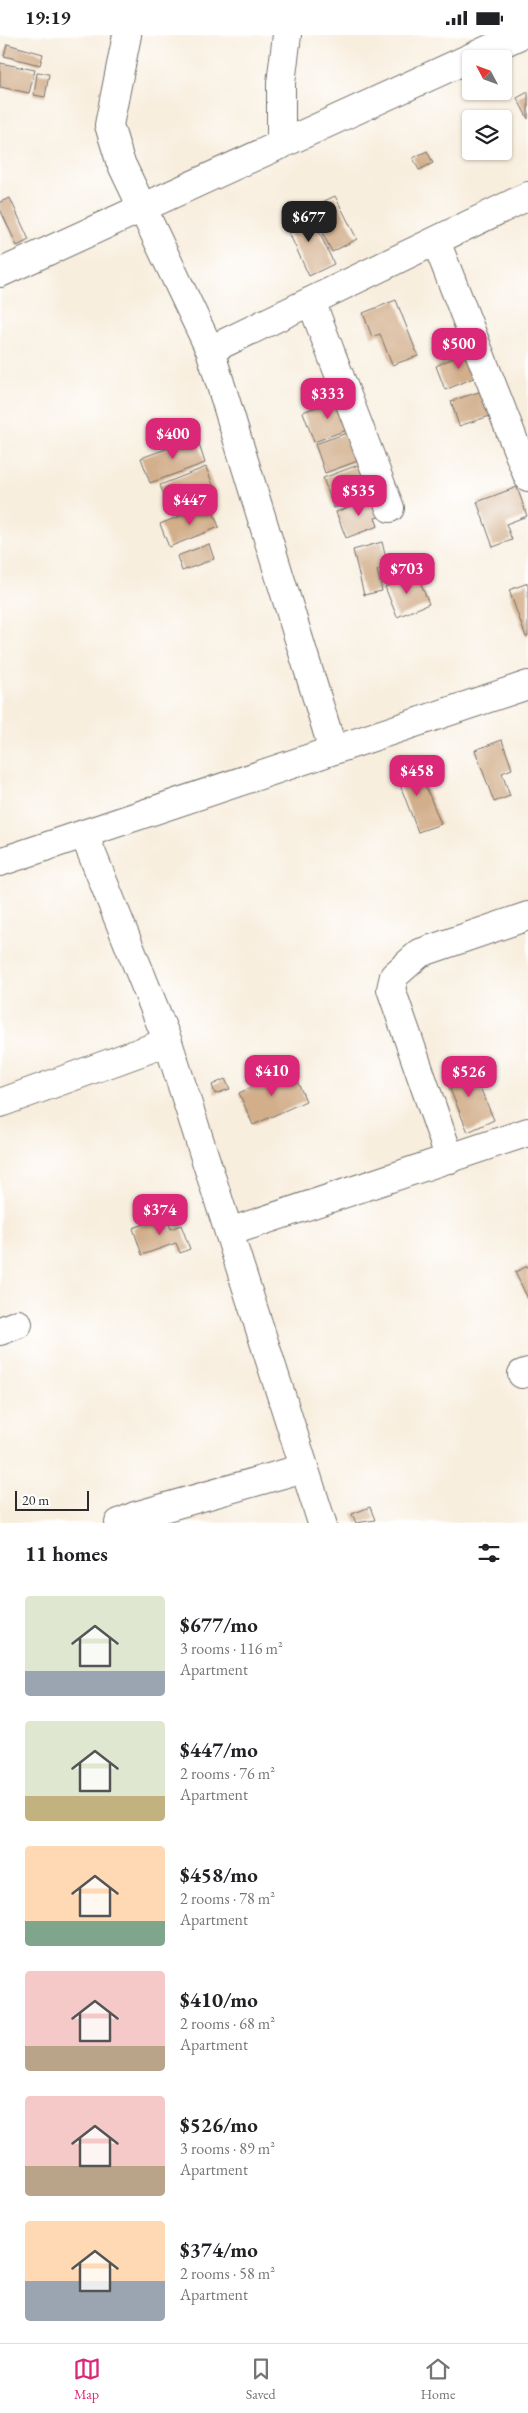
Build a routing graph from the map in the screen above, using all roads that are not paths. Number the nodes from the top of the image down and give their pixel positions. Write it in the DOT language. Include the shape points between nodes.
graph roads {
  1 [pos="127,35"];
  2 [pos="287,35"];
  3 [pos="520,35"];
  4 [pos="281,145"];
  5 [pos="528,196"];
  6 [pos="142,208"];
  7 [pos="436,241"];
  8 [pos="0,273"];
  9 [pos="311,301"];
  10 [pos="210,350"];
  11 [pos="528,477"];
  12 [pos="390,509"];
  13 [pos="528,685"];
  14 [pos="333,750"];
  15 [pos="84,834"];
  16 [pos="0,862"];
  17 [pos="528,916"];
  18 [pos="168,1042"];
  19 [pos="0,1103"];
  20 [pos="528,1133"];
  21 [pos="450,1159"];
  22 [pos="228,1232"];
  23 [pos="304,1468"];
  24 [pos="119,1523"];
  25 [pos="322,1523"];
  1 -- 6 [label="street" via="109,125 120,161"];
  2 -- 4 [label="street" via="280,83"];
  3 -- 4 [label="street"];
  4 -- 6 [label="street"];
  5 -- 7 [label="street"];
  6 -- 8 [label="street"];
  6 -- 10 [label="street"];
  7 -- 9 [label="street"];
  7 -- 11 [label="street"];
  9 -- 10 [label="street"];
  9 -- 12 [label="street"];
  10 -- 14 [label="street"];
  13 -- 14 [label="street"];
  14 -- 15 [label="street"];
  15 -- 16 [label="street"];
  15 -- 18 [label="street"];
  17 -- 21 [label="street" via="420,953 394,976 391,989"];
  18 -- 19 [label="street"];
  18 -- 22 [label="street"];
  20 -- 21 [label="street"];
  21 -- 22 [label="street"];
  22 -- 23 [label="street"];
  23 -- 24 [label="street"];
  23 -- 25 [label="street"];
}
